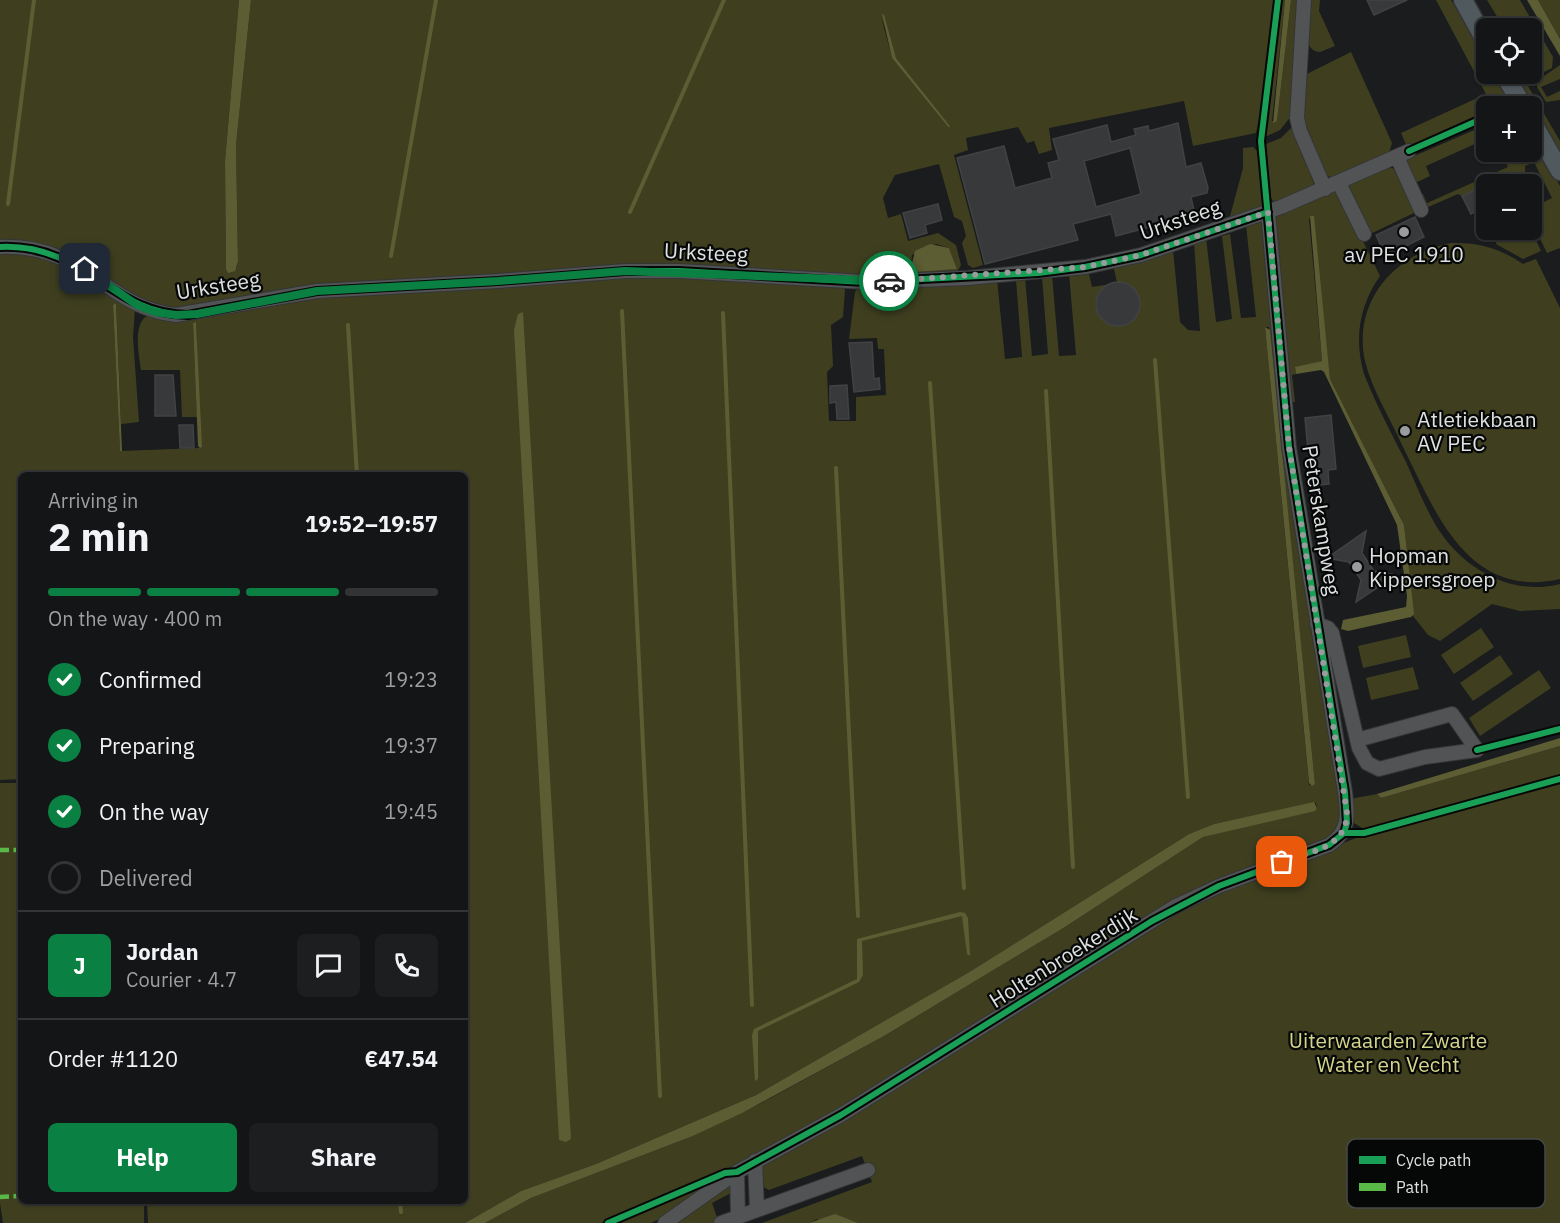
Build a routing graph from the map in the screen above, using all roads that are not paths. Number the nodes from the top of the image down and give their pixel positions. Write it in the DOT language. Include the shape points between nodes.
graph roads {
  1 [pos="1304,0"];
  2 [pos="1463,0"];
  3 [pos="1476,24"];
  4 [pos="1542,140"];
  5 [pos="1560,171"];
  6 [pos="1339,183"];
  7 [pos="1325,189"];
  8 [pos="1421,210"];
  9 [pos="1268,212"];
  10 [pos="1364,234"];
  11 [pos="0,247"];
  12 [pos="1317,624"];
  13 [pos="1357,740"];
  14 [pos="1344,833"];
  15 [pos="755,1161"];
  16 [pos="868,1170"];
  17 [pos="737,1172"];
  18 [pos="758,1210"];
  19 [pos="730,1221"];
  20 [pos="665,1223"];
  1 -- 7 [label="street" via="1297,118"];
  2 -- 3 [label="main road"];
  4 -- 5 [label="main road"];
  6 -- 7 [label="street, Urksteeg"];
  6 -- 8 [label="street, Urksteeg" via="1403,154"];
  6 -- 10 [label="street"];
  7 -- 9 [label="street, Urksteeg"];
  9 -- 11 [label="street, Urksteeg" via="1141,255 1038,273 858,282 625,271 317,291 188,315 146,309 53,253 29,247"];
  9 -- 12 [label="street, Peterskampweg" via="1289,447"];
  12 -- 13 [label="street" via="1332,633"];
  12 -- 14 [label="street, Peterskampweg" via="1346,802"];
  13 -- 13 [label="street" via="1452,714 1477,750 1379,768 1364,759"];
  14 -- 15 [label="street, Holtenbroekerdijk" via="1329,845 1176,906 850,1110"];
  15 -- 17 [label="street, Holtenbroekerdijk"];
  15 -- 18 [label="street"];
  16 -- 18 [label="street"];
  17 -- 19 [label="street"];
  17 -- 20 [label="street, Holtenbroekerdijk"];
  18 -- 19 [label="street"];
}
